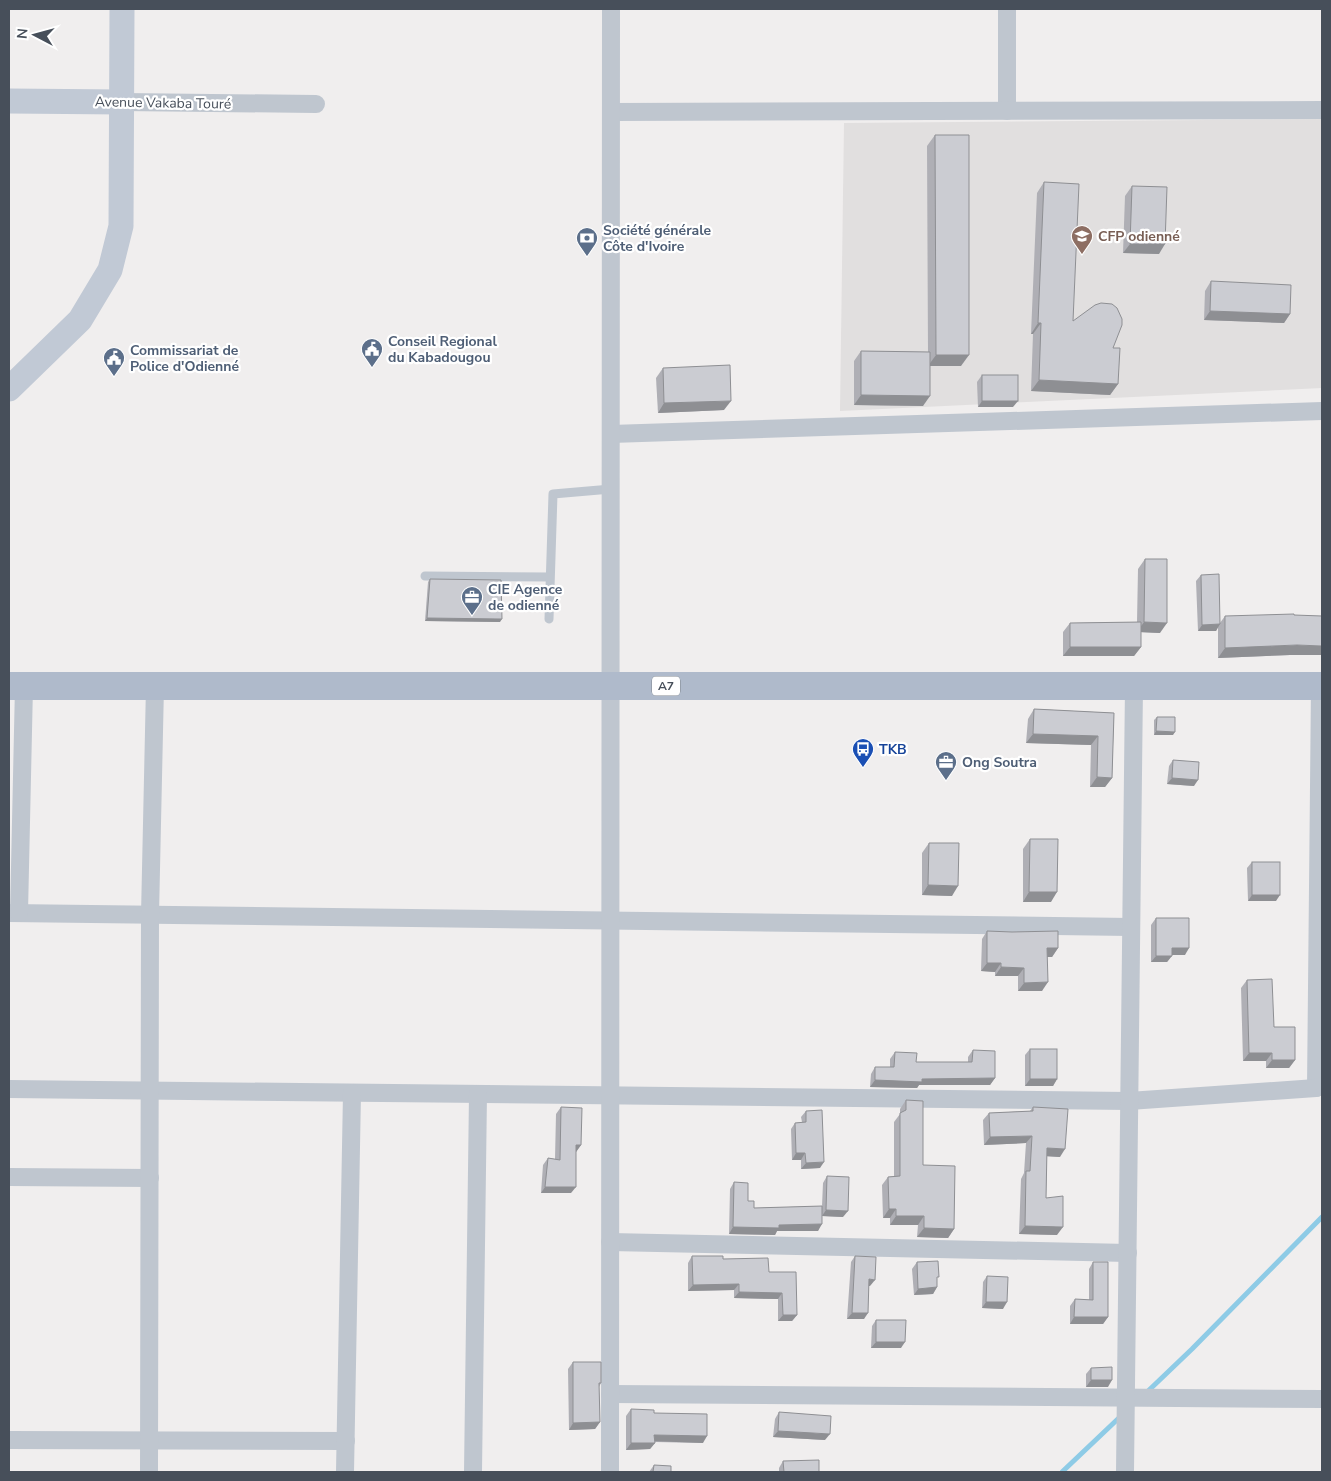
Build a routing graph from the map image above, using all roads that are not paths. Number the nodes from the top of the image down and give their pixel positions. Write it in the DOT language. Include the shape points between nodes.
graph roads {
  1 [pos="122,9"];
  2 [pos="611,9"];
  3 [pos="1007,9"];
  4 [pos="9,101"];
  5 [pos="122,102"];
  6 [pos="316,104"];
  7 [pos="1322,110"];
  8 [pos="1007,111"];
  9 [pos="612,112"];
  10 [pos="9,389"];
  11 [pos="1322,411"];
  12 [pos="611,434"];
  13 [pos="611,488"];
  14 [pos="425,576"];
  15 [pos="549,577"];
  16 [pos="548,619"];
  17 [pos="16,686"];
  18 [pos="155,686"];
  19 [pos="611,686"];
  20 [pos="1134,686"];
  21 [pos="1321,686"];
  22 [pos="14,913"];
  23 [pos="150,915"];
  24 [pos="610,921"];
  25 [pos="1131,927"];
  26 [pos="1319,1087"];
  27 [pos="9,1089"];
  28 [pos="150,1091"];
  29 [pos="352,1093"];
  30 [pos="478,1094"];
  31 [pos="610,1096"];
  32 [pos="1129,1101"];
  33 [pos="9,1177"];
  34 [pos="150,1178"];
  35 [pos="610,1242"];
  36 [pos="1128,1253"];
  37 [pos="610,1394"];
  38 [pos="1126,1398"];
  39 [pos="1322,1399"];
  40 [pos="9,1440"];
  41 [pos="149,1441"];
  42 [pos="346,1441"];
  43 [pos="149,1472"];
  44 [pos="345,1472"];
  45 [pos="473,1472"];
  46 [pos="610,1472"];
  47 [pos="1125,1472"];
  1 -- 5 [label="street"];
  2 -- 9 [label="street"];
  3 -- 8 [label="street"];
  4 -- 5 [label="street, Avenue Vakaba Touré"];
  5 -- 6 [label="street, Avenue Vakaba Touré"];
  5 -- 10 [label="street" via="121,226 110,270 80,320"];
  7 -- 8 [label="street"];
  8 -- 9 [label="street"];
  9 -- 12 [label="street"];
  11 -- 12 [label="street"];
  12 -- 13 [label="street"];
  13 -- 15 [label="lane" via="553,494"];
  13 -- 19 [label="street"];
  14 -- 15 [label="lane"];
  15 -- 16 [label="lane"];
  17 -- 18 [label="main road, A7"];
  17 -- 22 [label="street"];
  18 -- 19 [label="main road, A7"];
  18 -- 23 [label="street"];
  19 -- 20 [label="main road, A7"];
  19 -- 24 [label="street"];
  20 -- 21 [label="main road, A7"];
  20 -- 25 [label="street"];
  21 -- 26 [label="street"];
  22 -- 23 [label="street"];
  23 -- 24 [label="street"];
  23 -- 28 [label="street"];
  24 -- 25 [label="street"];
  24 -- 31 [label="street"];
  25 -- 32 [label="street"];
  26 -- 32 [label="street"];
  27 -- 28 [label="street"];
  28 -- 29 [label="street"];
  28 -- 34 [label="street"];
  29 -- 30 [label="street"];
  29 -- 42 [label="street"];
  30 -- 31 [label="street"];
  30 -- 45 [label="street"];
  31 -- 32 [label="street"];
  31 -- 35 [label="street"];
  32 -- 36 [label="street"];
  33 -- 34 [label="street"];
  34 -- 41 [label="street"];
  35 -- 36 [label="street"];
  35 -- 37 [label="street"];
  36 -- 38 [label="street"];
  37 -- 38 [label="street"];
  37 -- 46 [label="street"];
  38 -- 39 [label="street"];
  38 -- 47 [label="street"];
  40 -- 41 [label="street"];
  41 -- 42 [label="street"];
  41 -- 43 [label="street"];
  42 -- 44 [label="street"];
}
